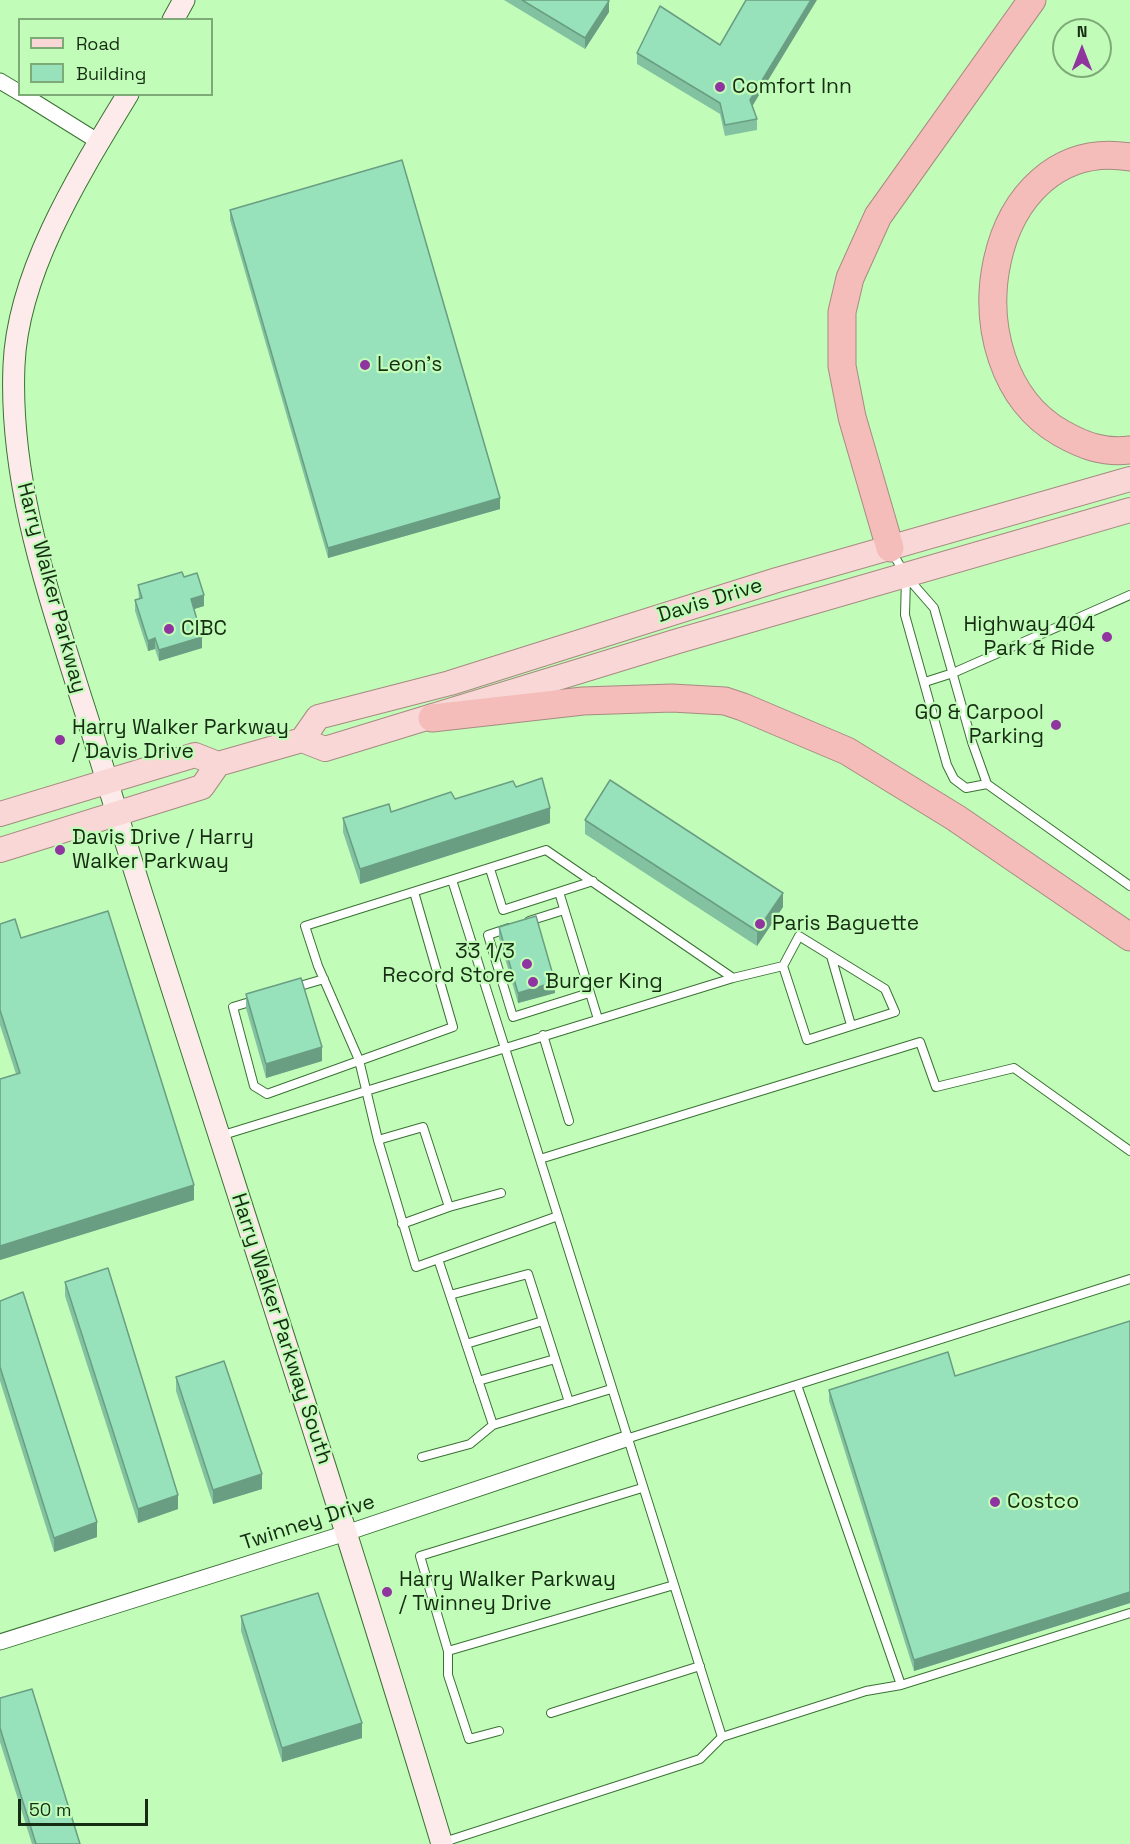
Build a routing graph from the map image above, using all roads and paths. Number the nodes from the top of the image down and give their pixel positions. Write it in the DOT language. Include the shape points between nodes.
graph roads {
  1 [pos="184,0"];
  2 [pos="1032,0"];
  3 [pos="174,18"];
  4 [pos="0,81"];
  5 [pos="18,93"];
  6 [pos="23,96"];
  7 [pos="127,96"];
  8 [pos="99,142"];
  9 [pos="1130,157"];
  10 [pos="1130,450"];
  11 [pos="1130,479"];
  12 [pos="1130,510"];
  13 [pos="890,548"];
  14 [pos="906,576"];
  15 [pos="1130,595"];
  16 [pos="953,674"];
  17 [pos="925,682"];
  18 [pos="432,718"];
  19 [pos="302,740"];
  20 [pos="218,764"];
  21 [pos="107,781"];
  22 [pos="987,784"];
  23 [pos="0,814"];
  24 [pos="117,815"];
  25 [pos="0,850"];
  26 [pos="490,869"];
  27 [pos="452,880"];
  28 [pos="593,881"];
  29 [pos="1130,886"];
  30 [pos="414,892"];
  31 [pos="559,892"];
  32 [pos="564,910"];
  33 [pos="1130,937"];
  34 [pos="831,956"];
  35 [pos="783,966"];
  36 [pos="733,978"];
  37 [pos="324,979"];
  38 [pos="278,993"];
  39 [pos="590,993"];
  40 [pos="267,996"];
  41 [pos="598,1019"];
  42 [pos="851,1025"];
  43 [pos="543,1035"];
  44 [pos="506,1048"];
  45 [pos="359,1060"];
  46 [pos="368,1090"];
  47 [pos="569,1120"];
  48 [pos="219,1136"];
  49 [pos="378,1140"];
  50 [pos="1130,1151"];
  51 [pos="540,1159"];
  52 [pos="501,1192"];
  53 [pos="449,1208"];
  54 [pos="558,1216"];
  55 [pos="402,1224"];
  56 [pos="438,1259"];
  57 [pos="1130,1279"];
  58 [pos="450,1295"];
  59 [pos="543,1321"];
  60 [pos="466,1344"];
  61 [pos="555,1359"];
  62 [pos="478,1381"];
  63 [pos="797,1385"];
  64 [pos="611,1389"];
  65 [pos="569,1402"];
  66 [pos="493,1425"];
  67 [pos="626,1439"];
  68 [pos="422,1457"];
  69 [pos="642,1488"];
  70 [pos="346,1533"];
  71 [pos="674,1585"];
  72 [pos="1130,1613"];
  73 [pos="0,1641"];
  74 [pos="448,1651"];
  75 [pos="700,1666"];
  76 [pos="901,1685"];
  77 [pos="551,1713"];
  78 [pos="499,1731"];
  79 [pos="722,1737"];
  80 [pos="442,1843"];
  1 -- 3 [label="street"];
  2 -- 13 [label="highway" via="878,216 850,278 842,312 842,366 852,417"];
  4 -- 5 [label="street"];
  6 -- 8 [label="street"];
  7 -- 8 [label="street, Harry Walker Parkway"];
  8 -- 21 [label="street, Harry Walker Parkway" via="51,234 27,291 14,363 14,394 24,503"];
  9 -- 10 [label="highway" via="1084,160 1053,172 1028,197 1015,211 999,253 992,305 1002,357 1014,387 1030,408 1046,424 1090,448"];
  11 -- 13 [label="main road, Davis Drive"];
  12 -- 14 [label="main road, Davis Drive"];
  13 -- 14 [label="lane"];
  13 -- 19 [label="main road, Davis Drive" via="450,683 318,717"];
  14 -- 16 [label="lane" via="934,608"];
  14 -- 17 [label="lane" via="905,615"];
  14 -- 18 [label="main road, Davis Drive" via="678,641"];
  15 -- 16 [label="lane"];
  16 -- 17 [label="lane"];
  16 -- 22 [label="lane"];
  17 -- 22 [label="lane" via="954,779 966,788"];
  18 -- 19 [label="main road, Davis Drive" via="325,749"];
  18 -- 33 [label="highway" via="583,701 725,701 847,751 956,818"];
  19 -- 20 [label="main road"];
  20 -- 21 [label="main road" via="195,755"];
  20 -- 24 [label="main road" via="202,787"];
  21 -- 23 [label="main road"];
  21 -- 24 [label="street, Harry Walker Parkway"];
  22 -- 29 [label="lane"];
  24 -- 25 [label="main road"];
  24 -- 48 [label="street, Harry Walker Parkway South"];
  26 -- 27 [label="lane"];
  26 -- 28 [label="lane" via="546,850"];
  26 -- 31 [label="lane" via="503,910"];
  27 -- 30 [label="lane"];
  27 -- 44 [label="lane"];
  28 -- 31 [label="lane"];
  28 -- 36 [label="lane"];
  30 -- 37 [label="lane" via="305,926"];
  30 -- 45 [label="lane" via="453,1027"];
  31 -- 32 [label="lane"];
  32 -- 39 [label="lane"];
  32 -- 39 [label="lane" via="488,935 513,1017"];
  34 -- 35 [label="lane" via="799,936"];
  34 -- 42 [label="lane"];
  34 -- 42 [label="lane" via="885,989 895,1012"];
  35 -- 36 [label="lane"];
  35 -- 42 [label="lane" via="807,1040"];
  36 -- 41 [label="lane"];
  37 -- 38 [label="lane"];
  37 -- 45 [label="lane"];
  39 -- 41 [label="lane"];
  40 -- 45 [label="lane" via="233,1007 254,1086 259,1092 267,1094"];
  41 -- 43 [label="lane"];
  43 -- 44 [label="lane"];
  43 -- 47 [label="lane"];
  44 -- 46 [label="lane"];
  44 -- 51 [label="lane"];
  45 -- 46 [label="lane"];
  46 -- 48 [label="lane"];
  46 -- 49 [label="lane"];
  48 -- 70 [label="street, Harry Walker Parkway South"];
  49 -- 53 [label="lane" via="423,1127"];
  49 -- 55 [label="lane"];
  50 -- 51 [label="lane" via="1014,1068 936,1087 920,1042"];
  51 -- 54 [label="lane"];
  52 -- 53 [label="lane"];
  53 -- 55 [label="lane"];
  54 -- 56 [label="lane"];
  54 -- 64 [label="lane"];
  55 -- 56 [label="lane" via="416,1267"];
  56 -- 58 [label="lane"];
  57 -- 63 [label="lane"];
  58 -- 59 [label="lane" via="528,1274"];
  58 -- 60 [label="lane"];
  59 -- 60 [label="lane"];
  59 -- 61 [label="lane"];
  60 -- 62 [label="lane"];
  61 -- 62 [label="lane"];
  61 -- 65 [label="lane"];
  62 -- 66 [label="lane"];
  63 -- 67 [label="lane"];
  63 -- 76 [label="lane"];
  64 -- 65 [label="lane"];
  64 -- 67 [label="lane"];
  65 -- 66 [label="lane"];
  66 -- 68 [label="lane" via="471,1443"];
  67 -- 69 [label="lane"];
  67 -- 70 [label="street, Twinney Drive"];
  69 -- 71 [label="lane"];
  69 -- 74 [label="lane" via="420,1556"];
  70 -- 73 [label="street, Twinney Drive"];
  70 -- 80 [label="street, Harry Walker Parkway South"];
  71 -- 74 [label="lane"];
  71 -- 75 [label="lane"];
  72 -- 76 [label="lane"];
  74 -- 78 [label="lane" via="448,1675 469,1739"];
  75 -- 77 [label="lane"];
  75 -- 79 [label="lane"];
  76 -- 79 [label="lane" via="866,1691"];
  79 -- 80 [label="lane" via="700,1759"];
}
